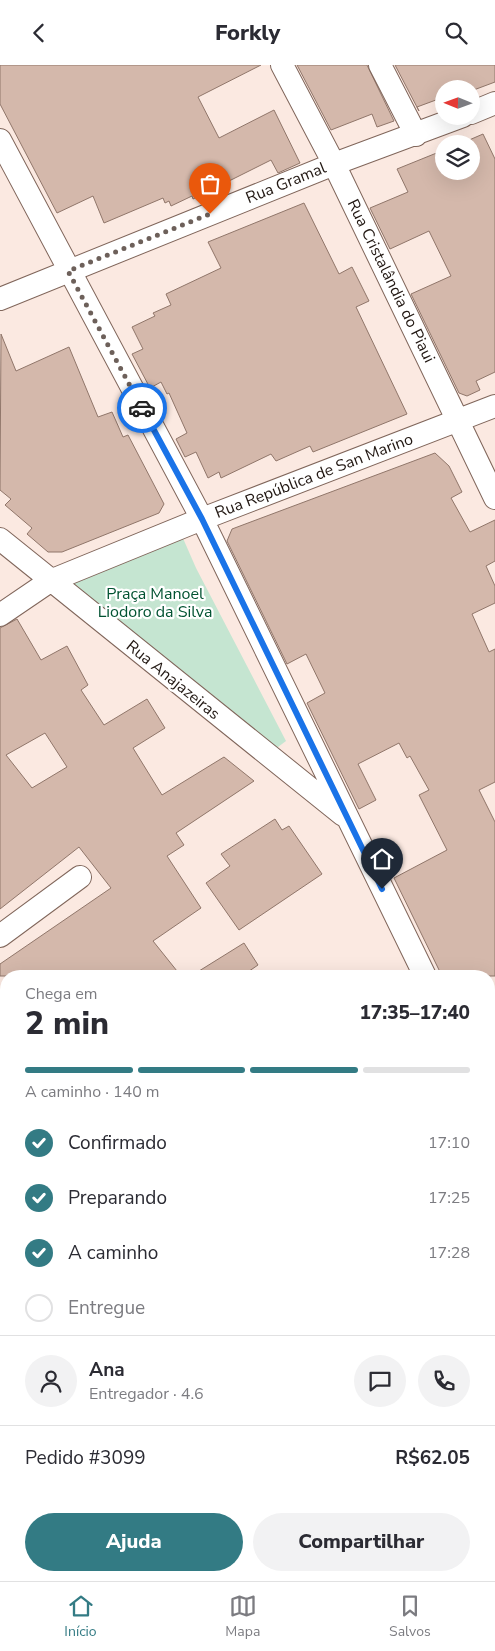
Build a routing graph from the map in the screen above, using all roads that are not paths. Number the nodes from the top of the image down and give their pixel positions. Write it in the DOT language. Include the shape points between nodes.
graph roads {
  1 [pos="282,65"];
  2 [pos="380,65"];
  3 [pos="495,103"];
  4 [pos="480,109"];
  5 [pos="441,125"];
  6 [pos="416,135"];
  7 [pos="0,140"];
  8 [pos="334,164"];
  9 [pos="68,271"];
  10 [pos="0,299"];
  11 [pos="495,406"];
  12 [pos="458,421"];
  13 [pos="495,499"];
  14 [pos="202,519"];
  15 [pos="0,539"];
  16 [pos="50,581"];
  17 [pos="0,615"];
  18 [pos="348,819"];
  19 [pos="80,877"];
  20 [pos="0,936"];
  21 [pos="422,970"];
  1 -- 8 [label="street, Rua Cristalândia do Piaui"];
  2 -- 6 [label="street"];
  3 -- 4 [label="street"];
  5 -- 6 [label="street, Rua Gramal"];
  6 -- 8 [label="street, Rua Gramal"];
  7 -- 9 [label="street"];
  8 -- 9 [label="street, Rua Gramal"];
  8 -- 12 [label="street, Rua Cristalândia do Piaui"];
  9 -- 10 [label="street, Rua Gramal"];
  9 -- 14 [label="street"];
  11 -- 12 [label="street, Rua República de San Marino"];
  12 -- 13 [label="street, Rua Cristalândia do Piaui"];
  12 -- 14 [label="street, Rua República de San Marino"];
  14 -- 16 [label="street, Rua República de San Marino"];
  14 -- 18 [label="street"];
  15 -- 16 [label="street, Rua Anajazeiras"];
  16 -- 17 [label="street, Rua República de San Marino"];
  16 -- 18 [label="street, Rua Anajazeiras"];
  18 -- 21 [label="street"];
  19 -- 20 [label="street"];
}
